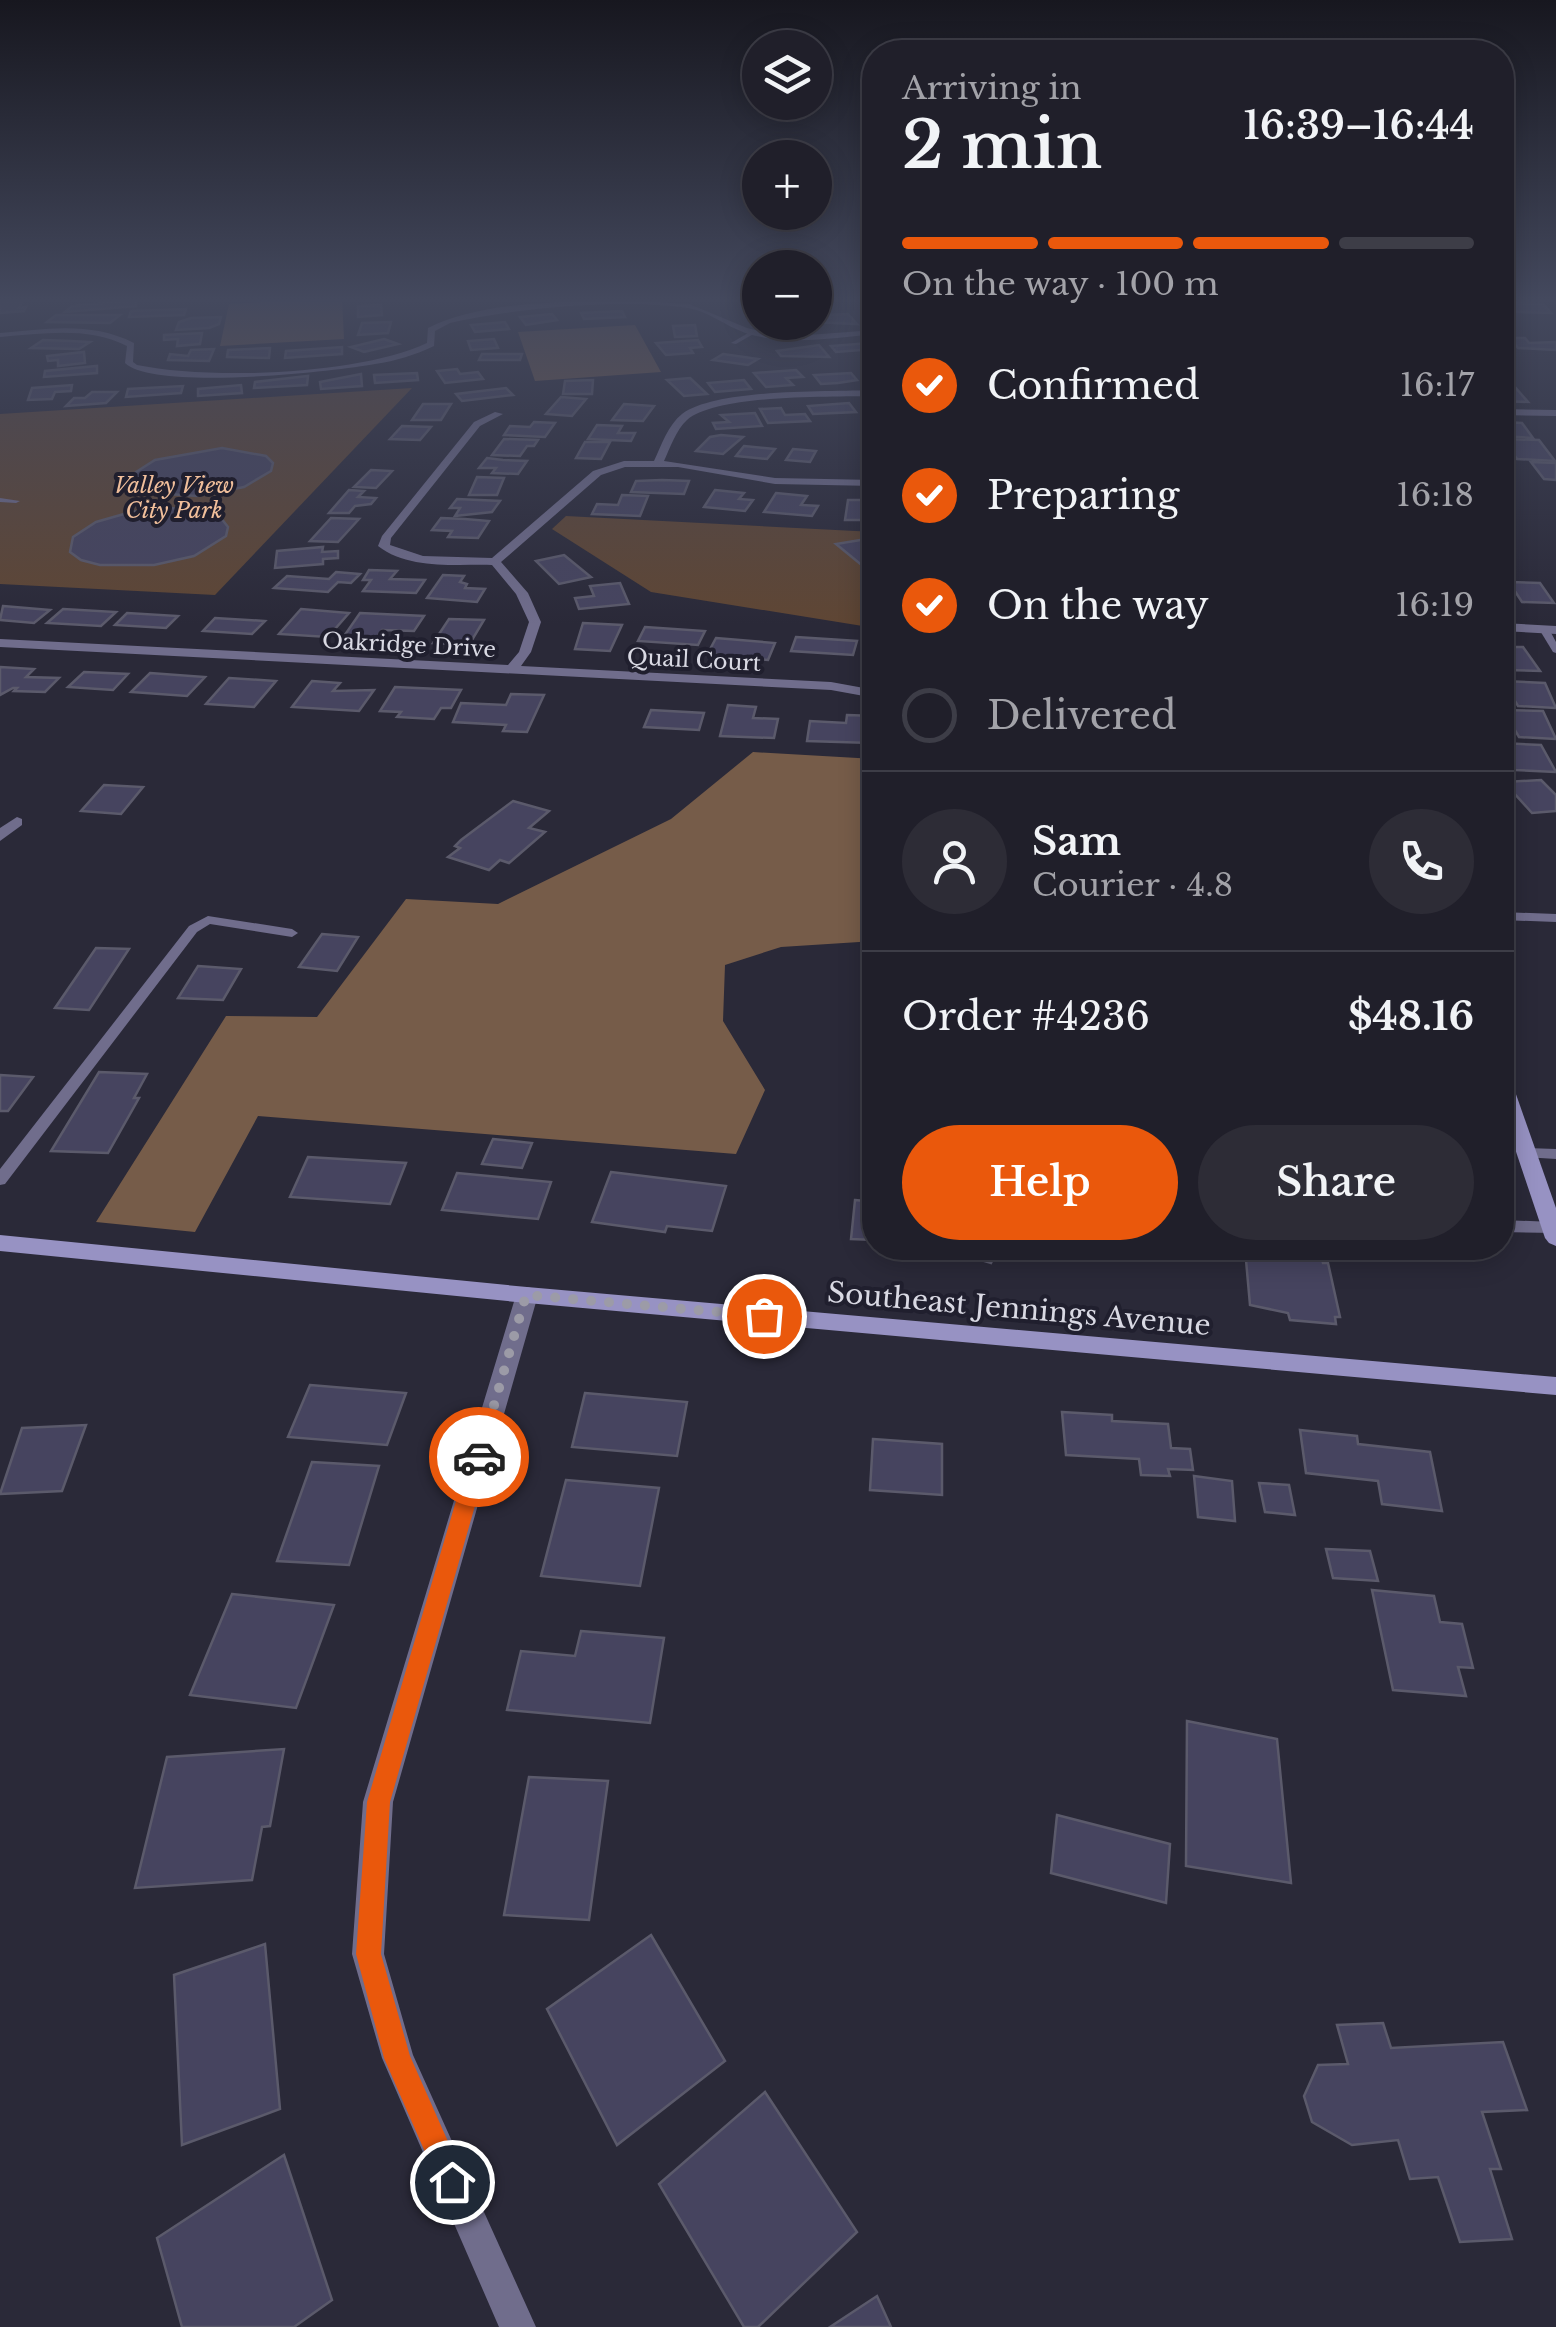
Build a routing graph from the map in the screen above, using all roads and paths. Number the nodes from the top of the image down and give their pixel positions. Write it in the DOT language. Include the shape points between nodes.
graph roads {
  1 [pos="717,407"];
  2 [pos="1514,413"];
  3 [pos="498,414"];
  4 [pos="1555,415"];
  5 [pos="658,462"];
  6 [pos="862,483"];
  7 [pos="0,500"];
  8 [pos="16,501"];
  9 [pos="495,562"];
  10 [pos="1514,628"];
  11 [pos="1550,630"];
  12 [pos="0,643"];
  13 [pos="1556,650"];
  14 [pos="511,670"];
  15 [pos="862,692"];
  16 [pos="16,822"];
  17 [pos="0,836"];
  18 [pos="1514,916"];
  19 [pos="1556,918"];
  20 [pos="292,933"];
  21 [pos="1514,1115"];
  22 [pos="1527,1153"];
  23 [pos="1556,1154"];
  24 [pos="0,1180"];
  25 [pos="1514,1228"];
  26 [pos="1554,1233"];
  27 [pos="0,1243"];
  28 [pos="526,1295"];
  29 [pos="1556,1386"];
  30 [pos="518,2327"];
  1 -- 5 [label="street" via="683,417"];
  2 -- 4 [label="street"];
  3 -- 9 [label="street" via="477,424 384,546 412,557"];
  5 -- 6 [label="street" via="756,479"];
  5 -- 9 [label="street" via="596,473"];
  7 -- 8 [label="lane"];
  9 -- 14 [label="street, Oakridge Drive" via="522,593 535,622 526,652"];
  10 -- 11 [label="street"];
  11 -- 13 [label="lane"];
  12 -- 14 [label="street, Oakridge Drive"];
  14 -- 15 [label="street, Quail Court"];
  16 -- 17 [label="street"];
  18 -- 19 [label="lane"];
  20 -- 24 [label="lane" via="208,920 193,929"];
  21 -- 22 [label="main road"];
  22 -- 23 [label="lane"];
  22 -- 26 [label="main road"];
  25 -- 26 [label="lane"];
  27 -- 28 [label="main road, Southeast Jennings Avenue"];
  28 -- 29 [label="main road, Southeast Jennings Avenue"];
  28 -- 30 [label="street" via="378,1802 368,1954 398,2058"];
}
